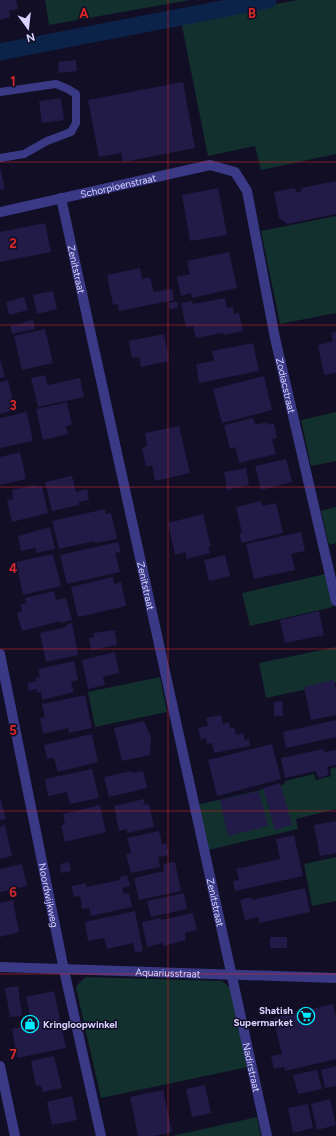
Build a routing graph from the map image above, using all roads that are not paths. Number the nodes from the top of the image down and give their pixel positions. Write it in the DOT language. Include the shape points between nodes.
graph roads {
  1 [pos="0,92"];
  2 [pos="0,158"];
  3 [pos="235,172"];
  4 [pos="61,198"];
  5 [pos="0,212"];
  6 [pos="336,601"];
  7 [pos="0,654"];
  8 [pos="0,967"];
  9 [pos="64,970"];
  10 [pos="232,974"];
  11 [pos="336,978"];
  12 [pos="0,1066"];
  13 [pos="14,1136"];
  14 [pos="101,1136"];
  15 [pos="268,1136"];
  1 -- 2 [label="lane" via="56,84 76,94 76,123 71,132 47,141 24,154"];
  3 -- 4 [label="street, Schorpioenstraat" via="210,165"];
  3 -- 6 [label="street, Zodiacstraat" via="247,191 275,338"];
  4 -- 5 [label="street, Schorpioenstraat"];
  4 -- 10 [label="street, Zenitstraat"];
  7 -- 9 [label="street, Noordwijkweg"];
  8 -- 9 [label="street, Aquariusstraat"];
  9 -- 10 [label="street, Aquariusstraat"];
  9 -- 14 [label="street, Noordwijkweg"];
  10 -- 11 [label="street, Aquariusstraat"];
  10 -- 15 [label="street, Nadirstraat"];
  12 -- 13 [label="street"];
}
